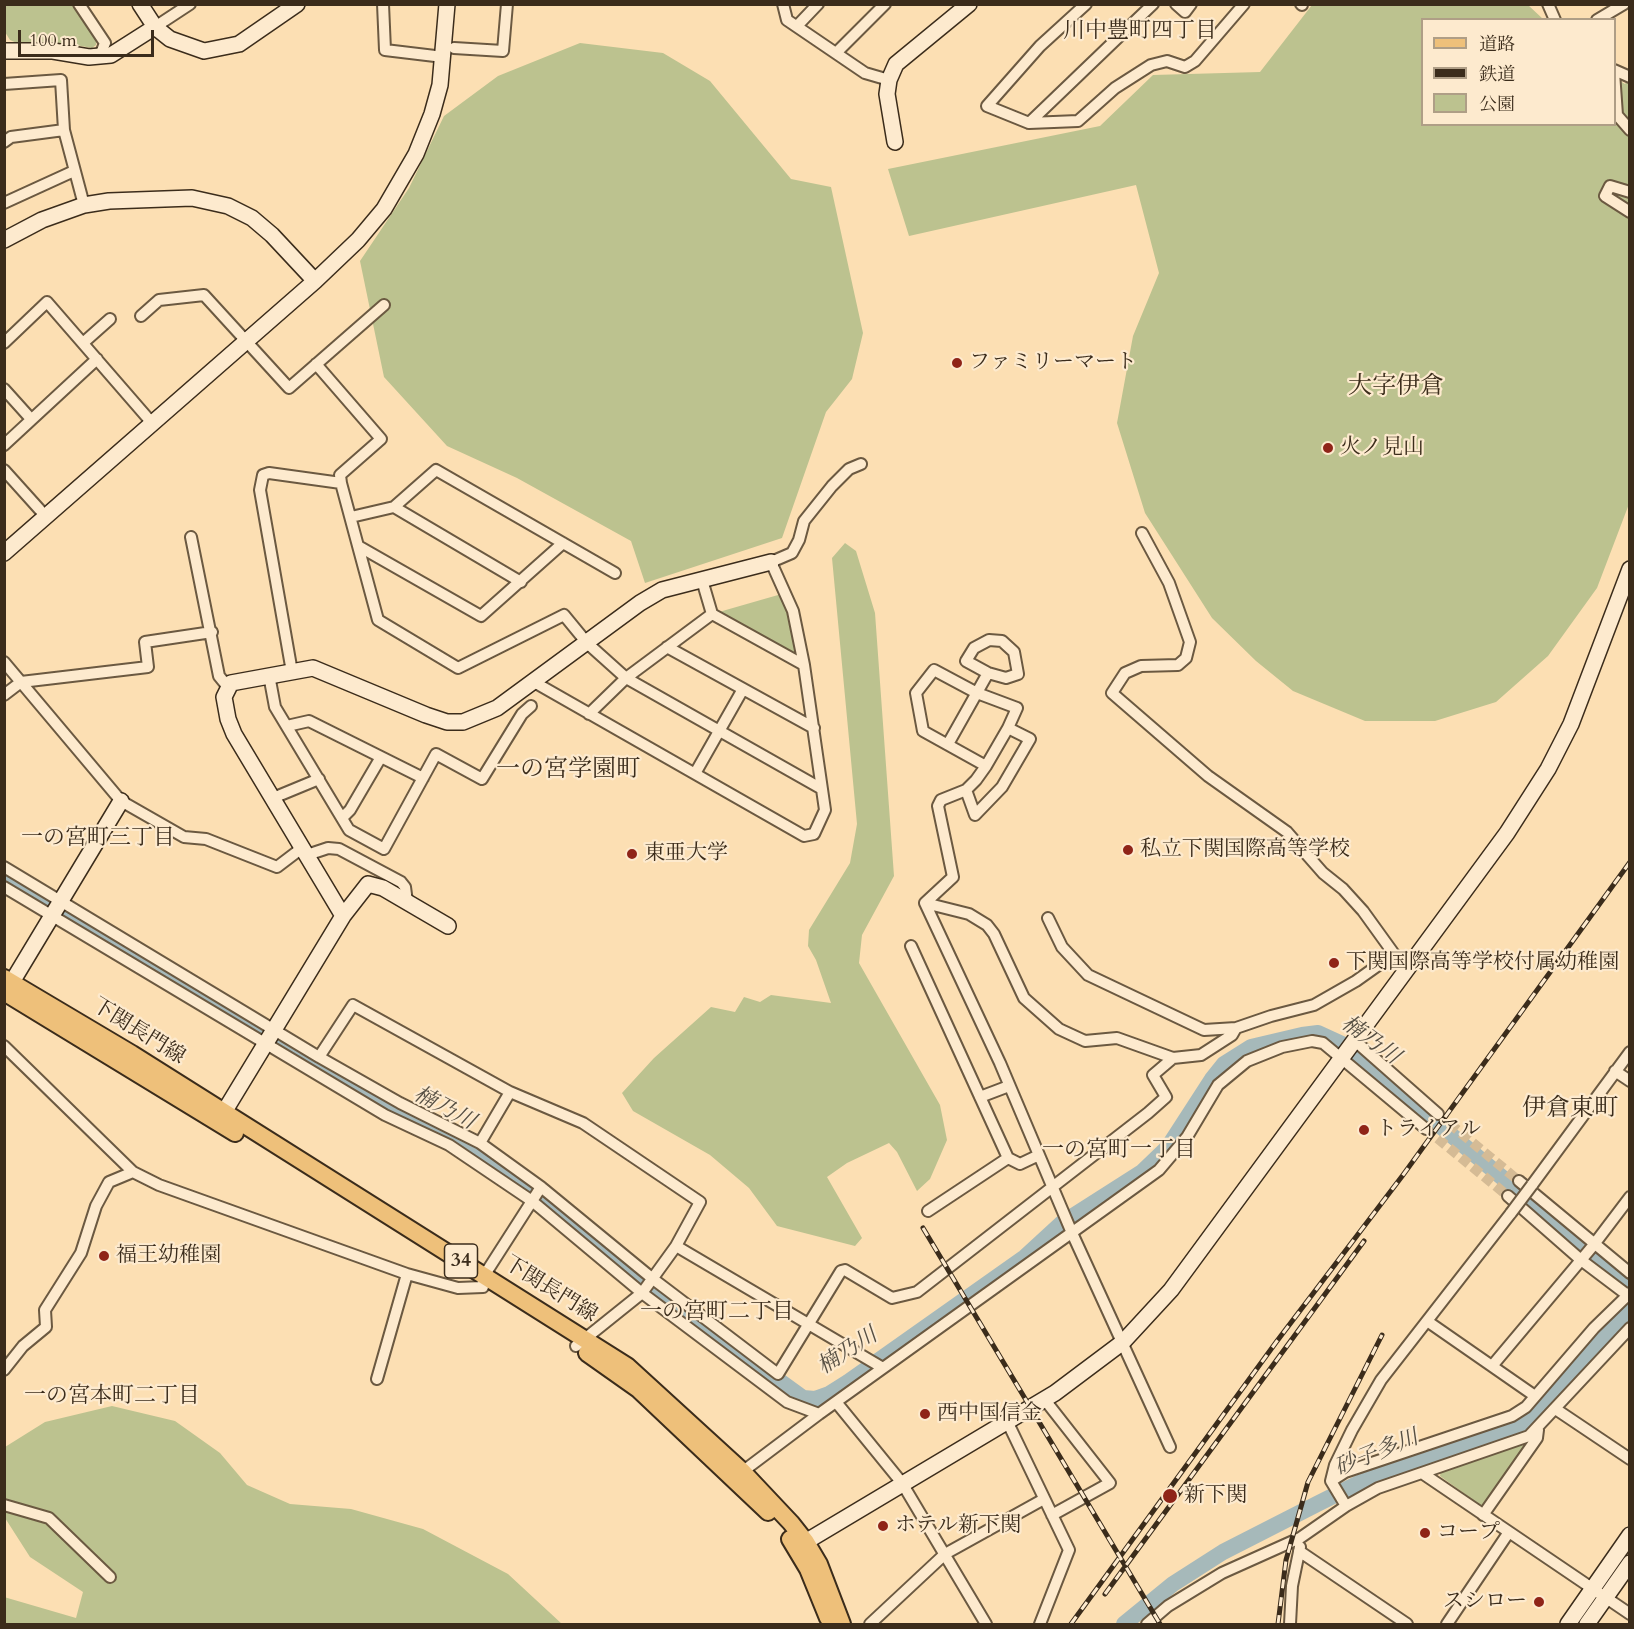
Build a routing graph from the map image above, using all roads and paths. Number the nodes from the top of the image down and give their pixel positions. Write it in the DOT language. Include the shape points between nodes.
graph roads {
  1 [pos="79,4"];
  2 [pos="140,4"];
  3 [pos="190,4"];
  4 [pos="297,4"];
  5 [pos="383,4"];
  6 [pos="447,4"];
  7 [pos="507,4"];
  8 [pos="783,4"];
  9 [pos="818,4"];
  10 [pos="885,4"];
  11 [pos="969,4"];
  12 [pos="1086,4"];
  13 [pos="1153,4"];
  14 [pos="1176,4"];
  15 [pos="1191,4"];
  16 [pos="1244,4"];
  17 [pos="1548,4"];
  18 [pos="1624,4"];
  19 [pos="1554,18"];
  20 [pos="1601,18"];
  21 [pos="797,26"];
  22 [pos="155,27"];
  23 [pos="454,48"];
  24 [pos="6,49"];
  25 [pos="836,52"];
  26 [pos="100,56"];
  27 [pos="435,56"];
  28 [pos="889,80"];
  29 [pos="4,84"];
  30 [pos="1616,100"];
  31 [pos="1029,123"];
  32 [pos="64,130"];
  33 [pos="1629,130"];
  34 [pos="4,142"];
  35 [pos="895,142"];
  36 [pos="74,171"];
  37 [pos="1629,192"];
  38 [pos="4,203"];
  39 [pos="84,205"];
  40 [pos="1629,212"];
  41 [pos="4,240"];
  42 [pos="315,281"];
  43 [pos="384,304"];
  44 [pos="141,316"];
  45 [pos="110,319"];
  46 [pos="247,341"];
  47 [pos="4,343"];
  48 [pos="83,343"];
  49 [pos="97,359"];
  50 [pos="316,364"];
  51 [pos="4,389"];
  52 [pos="31,419"];
  53 [pos="152,423"];
  54 [pos="4,445"];
  55 [pos="861,465"];
  56 [pos="4,470"];
  57 [pos="341,483"];
  58 [pos="394,507"];
  59 [pos="40,510"];
  60 [pos="351,517"];
  61 [pos="1142,533"];
  62 [pos="191,537"];
  63 [pos="563,543"];
  64 [pos="360,547"];
  65 [pos="4,553"];
  66 [pos="771,562"];
  67 [pos="1629,569"];
  68 [pos="615,573"];
  69 [pos="702,580"];
  70 [pos="521,582"];
  71 [pos="712,614"];
  72 [pos="212,632"];
  73 [pos="586,643"];
  74 [pos="667,647"];
  75 [pos="4,662"];
  76 [pos="804,665"];
  77 [pos="292,672"];
  78 [pos="988,673"];
  79 [pos="269,675"];
  80 [pos="626,678"];
  81 [pos="21,682"];
  82 [pos="534,682"];
  83 [pos="228,687"];
  84 [pos="743,689"];
  85 [pos="977,693"];
  86 [pos="4,694"];
  87 [pos="531,706"];
  88 [pos="589,714"];
  89 [pos="287,726"];
  90 [pos="814,728"];
  91 [pos="1008,728"];
  92 [pos="719,730"];
  93 [pos="948,744"];
  94 [pos="381,757"];
  95 [pos="987,766"];
  96 [pos="697,770"];
  97 [pos="423,778"];
  98 [pos="319,779"];
  99 [pos="822,789"];
  100 [pos="966,790"];
  101 [pos="273,798"];
  102 [pos="121,801"];
  103 [pos="342,818"];
  104 [pos="305,851"];
  105 [pos="4,867"];
  106 [pos="4,886"];
  107 [pos="407,902"];
  108 [pos="925,903"];
  109 [pos="58,910"];
  110 [pos="343,916"];
  111 [pos="1048,918"];
  112 [pos="448,926"];
  113 [pos="911,946"];
  114 [pos="1394,954"];
  115 [pos="1409,967"];
  116 [pos="6,988"];
  117 [pos="1236,1028"];
  118 [pos="269,1036"];
  119 [pos="1354,1040"];
  120 [pos="4,1046"];
  121 [pos="1629,1052"];
  122 [pos="1342,1056"];
  123 [pos="319,1057"];
  124 [pos="1173,1058"];
  125 [pos="1615,1071"];
  126 [pos="1629,1081"];
  127 [pos="1009,1086"];
  128 [pos="510,1092"];
  129 [pos="980,1097"];
  130 [pos="1438,1114"];
  131 [pos="220,1117"];
  132 [pos="1426,1130"];
  133 [pos="480,1143"];
  134 [pos="1039,1155"];
  135 [pos="1008,1158"];
  136 [pos="133,1172"];
  137 [pos="1519,1181"];
  138 [pos="541,1187"];
  139 [pos="1053,1187"];
  140 [pos="1508,1196"];
  141 [pos="1629,1197"];
  142 [pos="532,1201"];
  143 [pos="928,1211"];
  144 [pos="1072,1233"];
  145 [pos="676,1246"];
  146 [pos="1588,1252"];
  147 [pos="1629,1273"];
  148 [pos="406,1274"];
  149 [pos="653,1280"];
  150 [pos="482,1282"];
  151 [pos="642,1293"];
  152 [pos="1629,1295"];
  153 [pos="1427,1321"];
  154 [pos="810,1325"];
  155 [pos="1629,1328"];
  156 [pos="580,1342"];
  157 [pos="1123,1342"];
  158 [pos="1492,1366"];
  159 [pos="883,1368"];
  160 [pos="4,1370"];
  161 [pos="377,1379"];
  162 [pos="1535,1396"];
  163 [pos="1045,1400"];
  164 [pos="836,1402"];
  165 [pos="1557,1410"];
  166 [pos="819,1414"];
  167 [pos="1007,1421"];
  168 [pos="1538,1429"];
  169 [pos="1170,1447"];
  170 [pos="1629,1459"];
  171 [pos="1422,1473"];
  172 [pos="738,1475"];
  173 [pos="902,1483"];
  174 [pos="1332,1483"];
  175 [pos="1044,1499"];
  176 [pos="4,1504"];
  177 [pos="1345,1504"];
  178 [pos="1052,1515"];
  179 [pos="1483,1515"];
  180 [pos="1509,1532"];
  181 [pos="1629,1535"];
  182 [pos="1300,1538"];
  183 [pos="802,1544"];
  184 [pos="1299,1551"];
  185 [pos="945,1554"];
  186 [pos="1629,1563"];
  187 [pos="110,1577"];
  188 [pos="1599,1594"];
  189 [pos="1629,1614"];
  190 [pos="830,1624"];
  191 [pos="842,1624"];
  192 [pos="870,1624"];
  193 [pos="986,1624"];
  194 [pos="1040,1624"];
  195 [pos="1147,1624"];
  196 [pos="1290,1624"];
  197 [pos="1407,1624"];
  198 [pos="1447,1624"];
  199 [pos="1568,1624"];
  200 [pos="1587,1624"];
  1 -- 26 [label="street" via="105,43"];
  2 -- 22 [label="street"];
  3 -- 22 [label="street"];
  4 -- 22 [label="street" via="239,44 220,49 187,47"];
  5 -- 27 [label="street" via="385,50"];
  6 -- 42 [label="street" via="440,84 416,153 384,209"];
  7 -- 23 [label="street" via="503,51"];
  8 -- 21 [label="street" via="787,20"];
  9 -- 21 [label="street"];
  10 -- 25 [label="street"];
  11 -- 28 [label="street" via="903,57"];
  12 -- 31 [label="street" via="1040,46 987,106"];
  13 -- 31 [label="street"];
  14 -- 15 [label="street" via="1185,12"];
  16 -- 31 [label="street" via="1195,61 1185,67 1167,61 1151,65 1115,88 1078,121"];
  17 -- 19 [label="street"];
  18 -- 20 [label="street"];
  21 -- 25 [label="street"];
  22 -- 26 [label="street" via="111,55"];
  24 -- 26 [label="street"];
  25 -- 28 [label="street" via="865,73"];
  28 -- 35 [label="street" via="887,94"];
  29 -- 32 [label="street" via="61,80"];
  30 -- 33 [label="street" via="1617,115"];
  32 -- 34 [label="street" via="11,137"];
  32 -- 36 [label="street"];
  36 -- 38 [label="street"];
  36 -- 39 [label="street"];
  37 -- 40 [label="street" via="1610,186 1605,196"];
  39 -- 41 [label="street" via="42,220"];
  39 -- 42 [label="street" via="172,197 228,206 267,230"];
  42 -- 46 [label="street"];
  43 -- 50 [label="street"];
  44 -- 46 [label="street" via="159,300 204,295"];
  45 -- 48 [label="street"];
  46 -- 50 [label="street" via="289,388"];
  46 -- 53 [label="street"];
  47 -- 48 [label="street" via="47,302"];
  48 -- 49 [label="street"];
  49 -- 52 [label="street"];
  49 -- 53 [label="street"];
  50 -- 57 [label="street" via="381,439 340,475"];
  51 -- 52 [label="street"];
  52 -- 54 [label="street"];
  53 -- 65 [label="street"];
  55 -- 66 [label="street" via="839,478 804,521 792,553"];
  56 -- 59 [label="street"];
  57 -- 60 [label="street"];
  57 -- 77 [label="street" via="276,472 263,476 260,482"];
  58 -- 60 [label="street"];
  58 -- 63 [label="street" via="436,470"];
  58 -- 70 [label="street"];
  60 -- 64 [label="street"];
  61 -- 114 [label="street" via="1169,583 1190,642 1186,658 1178,665 1141,666 1125,673 1112,693 1208,776 1287,832 1364,911"];
  62 -- 72 [label="street"];
  63 -- 68 [label="street"];
  63 -- 70 [label="street"];
  64 -- 70 [label="street" via="481,616"];
  64 -- 73 [label="street" via="378,620 458,668 564,615"];
  66 -- 69 [label="street"];
  66 -- 76 [label="street" via="793,611"];
  67 -- 115 [label="street" via="1571,724 1548,769 1507,833"];
  69 -- 71 [label="street"];
  69 -- 73 [label="street" via="662,590"];
  71 -- 74 [label="street"];
  71 -- 76 [label="street"];
  72 -- 81 [label="street" via="144,642 148,667"];
  72 -- 83 [label="street" via="219,676"];
  73 -- 80 [label="street"];
  73 -- 82 [label="street"];
  74 -- 80 [label="street"];
  74 -- 84 [label="street"];
  75 -- 81 [label="street"];
  76 -- 90 [label="street"];
  77 -- 79 [label="street"];
  77 -- 82 [label="street" via="313,668 447,722 479,717"];
  78 -- 78 [label="street" via="1006,678 1018,675 1014,652 1002,641 989,640 974,648 966,661"];
  78 -- 85 [label="street"];
  79 -- 83 [label="street" via="237,680"];
  79 -- 89 [label="street" via="275,706"];
  80 -- 88 [label="street"];
  80 -- 92 [label="street"];
  81 -- 86 [label="street"];
  81 -- 102 [label="street"];
  82 -- 88 [label="street"];
  83 -- 101 [label="street" via="224,697 231,727"];
  84 -- 90 [label="street"];
  84 -- 92 [label="street"];
  85 -- 91 [label="street" via="1017,708"];
  85 -- 93 [label="street"];
  85 -- 93 [label="street" via="934,670 916,693 923,731"];
  87 -- 97 [label="street" via="522,714 482,779 436,754"];
  88 -- 99 [label="street" via="804,836 814,834 825,810"];
  89 -- 94 [label="street" via="309,721"];
  89 -- 98 [label="street"];
  90 -- 99 [label="street"];
  91 -- 95 [label="street"];
  91 -- 100 [label="street" via="1030,739 1002,786 975,815"];
  92 -- 96 [label="street"];
  92 -- 99 [label="street"];
  93 -- 95 [label="street"];
  94 -- 97 [label="street"];
  94 -- 103 [label="street"];
  95 -- 100 [label="street"];
  97 -- 103 [label="street" via="384,849 349,830"];
  98 -- 101 [label="street"];
  98 -- 103 [label="street"];
  100 -- 108 [label="street" via="950,794 938,806 954,877"];
  101 -- 104 [label="street"];
  102 -- 104 [label="street" via="184,837 206,839 277,867"];
  102 -- 109 [label="street"];
  104 -- 107 [label="street" via="339,849 401,882"];
  104 -- 110 [label="street"];
  105 -- 109 [label="street"];
  106 -- 109 [label="street"];
  107 -- 110 [label="street" via="368,884"];
  107 -- 112 [label="street"];
  108 -- 124 [label="street" via="969,914 987,926 1024,998 1059,1029 1085,1041 1117,1038"];
  108 -- 127 [label="street"];
  109 -- 116 [label="street"];
  109 -- 118 [label="street"];
  109 -- 118 [label="street"];
  110 -- 118 [label="street"];
  111 -- 117 [label="street" via="1062,947 1088,975 1193,1027"];
  113 -- 129 [label="street"];
  114 -- 115 [label="street"];
  114 -- 117 [label="street" via="1314,1005"];
  115 -- 119 [label="street"];
  116 -- 131 [label="main road, 下関長門線 / 34"];
  117 -- 124 [label="street" via="1232,1035 1200,1055"];
  118 -- 123 [label="street"];
  118 -- 131 [label="street"];
  118 -- 142 [label="street" via="385,1115 449,1145"];
  119 -- 122 [label="street"];
  119 -- 130 [label="street"];
  120 -- 136 [label="street"];
  121 -- 125 [label="street"];
  122 -- 132 [label="street"];
  122 -- 144 [label="street" via="1323,1043 1312,1041 1268,1051 1233,1070 1218,1085 1175,1154 1137,1188"];
  122 -- 157 [label="street" via="1171,1290"];
  123 -- 128 [label="street" via="353,1005"];
  123 -- 133 [label="street"];
  124 -- 139 [label="street" via="1153,1075 1166,1097"];
  125 -- 126 [label="street"];
  125 -- 153 [label="street, bridge"];
  127 -- 129 [label="street"];
  127 -- 134 [label="street"];
  128 -- 133 [label="street"];
  128 -- 145 [label="street" via="583,1123 700,1202"];
  129 -- 135 [label="street"];
  131 -- 150 [label="main road, 下関長門線 / 34"];
  133 -- 138 [label="street"];
  134 -- 135 [label="street" via="1020,1164"];
  134 -- 139 [label="street"];
  135 -- 143 [label="street"];
  136 -- 148 [label="street" via="159,1185"];
  136 -- 160 [label="street" via="110,1182 96,1206 81,1253 45,1310 46,1327 23,1346"];
  137 -- 146 [label="street"];
  138 -- 142 [label="street"];
  138 -- 149 [label="street"];
  139 -- 144 [label="street"];
  139 -- 154 [label="street" via="917,1292 892,1298 841,1271"];
  140 -- 146 [label="street"];
  141 -- 146 [label="street"];
  142 -- 150 [label="street"];
  142 -- 151 [label="street"];
  144 -- 157 [label="street"];
  144 -- 159 [label="street"];
  145 -- 149 [label="street"];
  145 -- 154 [label="street"];
  146 -- 147 [label="street"];
  146 -- 152 [label="street"];
  146 -- 158 [label="street"];
  148 -- 150 [label="street" via="458,1288"];
  148 -- 161 [label="street"];
  149 -- 151 [label="street"];
  149 -- 154 [label="street" via="778,1374"];
  150 -- 156 [label="main road, 下関長門線 / 34"];
  151 -- 156 [label="street"];
  151 -- 166 [label="street" via="787,1402"];
  152 -- 162 [label="street" via="1594,1328"];
  153 -- 158 [label="street"];
  153 -- 174 [label="street" via="1381,1380 1352,1430 1335,1466"];
  154 -- 159 [label="street"];
  155 -- 165 [label="street"];
  156 -- 172 [label="main road, 下関長門線 / 34"];
  157 -- 163 [label="street"];
  157 -- 169 [label="street"];
  158 -- 162 [label="street"];
  159 -- 164 [label="street"];
  162 -- 174 [label="street" via="1512,1416 1345,1472"];
  163 -- 167 [label="street"];
  163 -- 178 [label="street" via="1110,1483"];
  164 -- 166 [label="street"];
  164 -- 173 [label="street"];
  165 -- 168 [label="street"];
  165 -- 170 [label="street"];
  166 -- 172 [label="street"];
  167 -- 173 [label="street"];
  167 -- 175 [label="street"];
  168 -- 171 [label="street" via="1517,1442"];
  168 -- 179 [label="street" via="1537,1438"];
  171 -- 177 [label="street"];
  171 -- 179 [label="street"];
  172 -- 183 [label="main road, 下関長門線 / 34" via="764,1508"];
  173 -- 183 [label="street"];
  173 -- 185 [label="street"];
  174 -- 177 [label="street"];
  175 -- 178 [label="street"];
  175 -- 185 [label="street"];
  176 -- 187 [label="street" via="49,1518"];
  177 -- 182 [label="street"];
  178 -- 194 [label="street" via="1069,1550"];
  179 -- 180 [label="street"];
  180 -- 188 [label="street"];
  180 -- 198 [label="street"];
  181 -- 188 [label="street"];
  182 -- 184 [label="street"];
  182 -- 195 [label="street" via="1222,1573 1168,1606"];
  183 -- 190 [label="main road, 下関長門線 / 34"];
  183 -- 191 [label="main road, 下関長門線 / 34" via="830,1589"];
  184 -- 196 [label="street"];
  184 -- 197 [label="street"];
  185 -- 192 [label="street"];
  185 -- 193 [label="street"];
  186 -- 188 [label="street"];
  188 -- 189 [label="street"];
  188 -- 199 [label="street"];
  188 -- 200 [label="street"];
}
